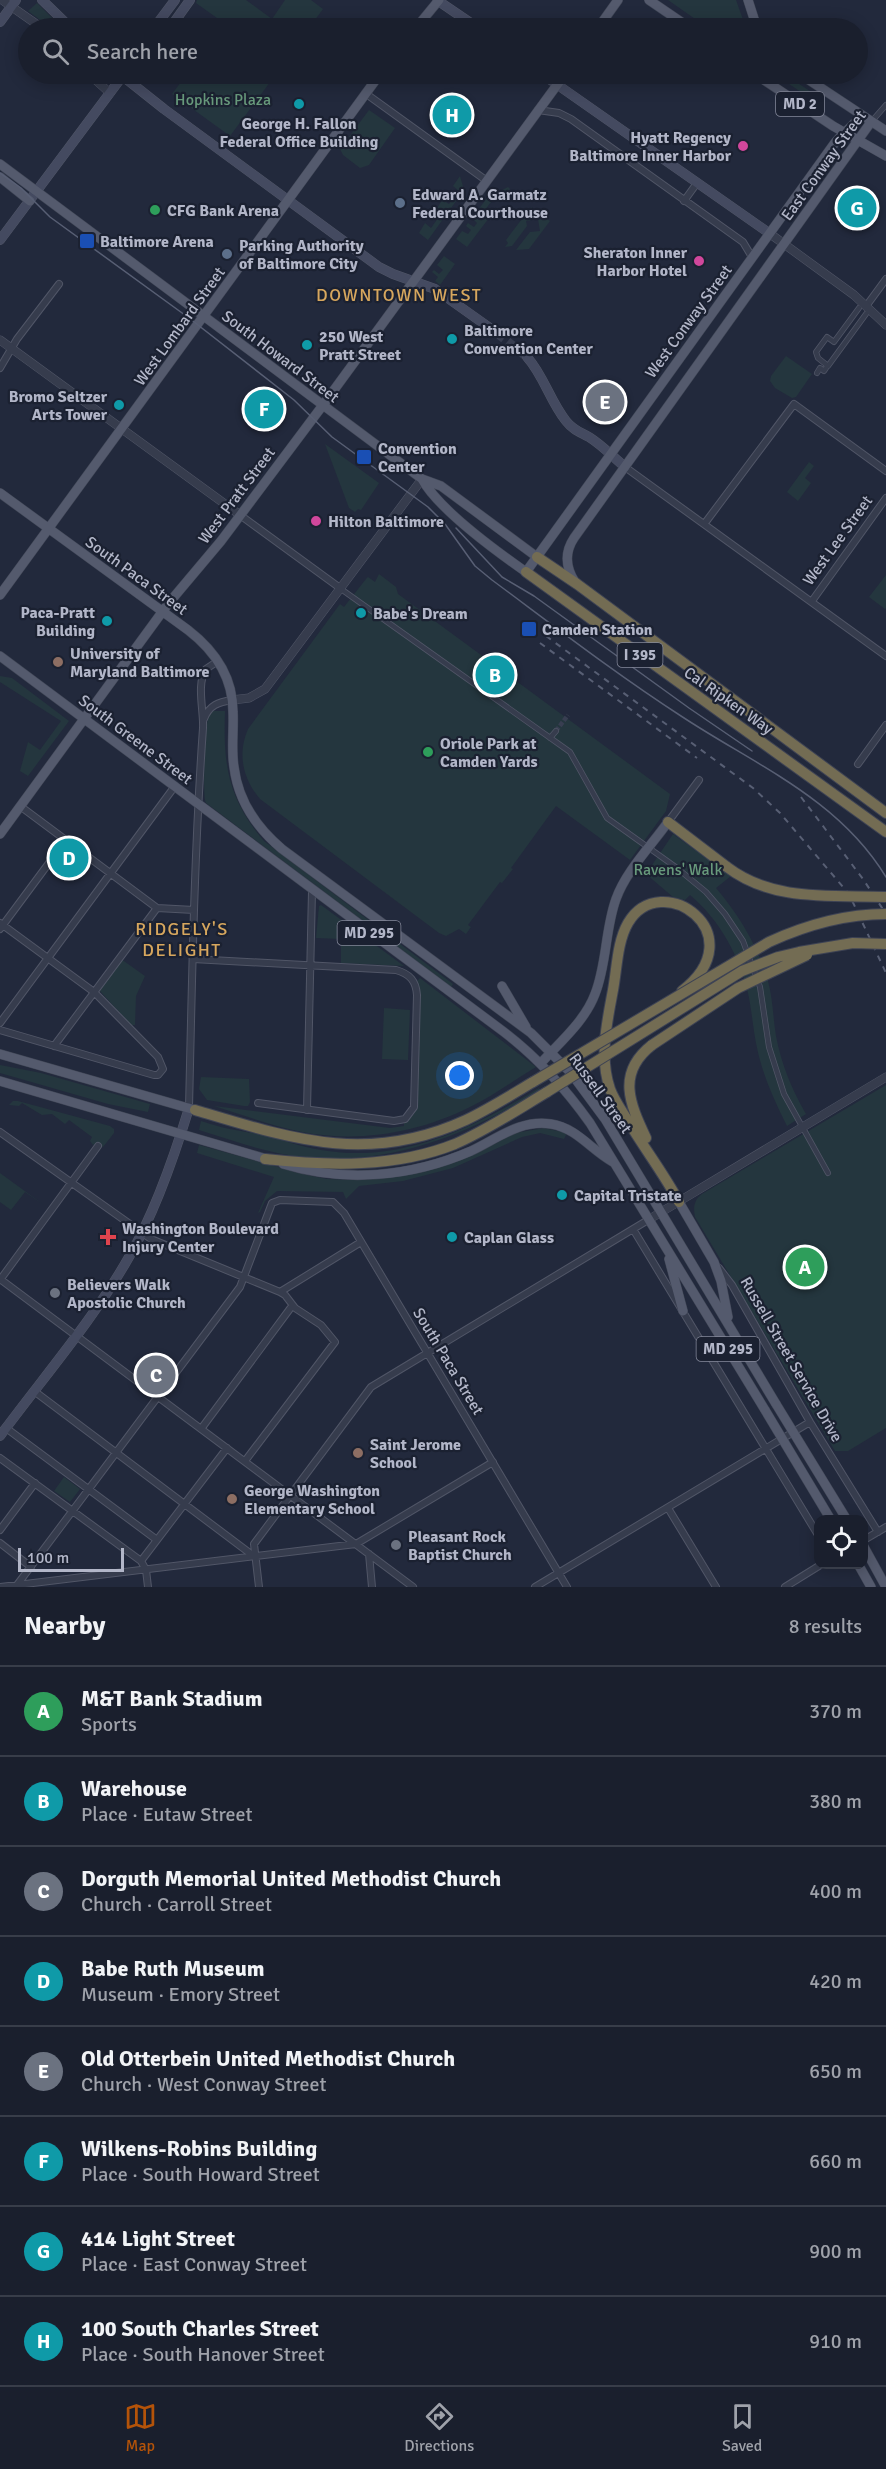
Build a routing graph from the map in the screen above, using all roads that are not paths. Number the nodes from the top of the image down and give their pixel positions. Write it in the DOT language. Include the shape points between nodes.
graph roads {
  1 [pos="2,0"];
  2 [pos="175,0"];
  3 [pos="190,0"];
  4 [pos="438,0"];
  5 [pos="618,0"];
  6 [pos="649,0"];
  7 [pos="748,0"];
  8 [pos="43,1"];
  9 [pos="14,3"];
  10 [pos="31,18"];
  11 [pos="61,18"];
  12 [pos="162,18"];
  13 [pos="177,18"];
  14 [pos="424,18"];
  15 [pos="464,18"];
  16 [pos="605,18"];
  17 [pos="675,18"];
  18 [pos="754,18"];
  19 [pos="0,22"];
  20 [pos="100,84"];
  21 [pos="116,84"];
  22 [pos="135,84"];
  23 [pos="372,84"];
  24 [pos="557,84"];
  25 [pos="771,84"];
  26 [pos="815,84"];
  27 [pos="110,93"];
  28 [pos="364,93"];
  29 [pos="886,105"];
  30 [pos="538,110"];
  31 [pos="861,115"];
  32 [pos="871,122"];
  33 [pos="843,131"];
  34 [pos="886,131"];
  35 [pos="859,139"];
  36 [pos="886,156"];
  37 [pos="0,164"];
  38 [pos="0,177"];
  39 [pos="487,181"];
  40 [pos="697,183"];
  41 [pos="37,191"];
  42 [pos="289,199"];
  43 [pos="30,201"];
  44 [pos="684,201"];
  45 [pos="769,233"];
  46 [pos="0,240"];
  47 [pos="784,244"];
  48 [pos="752,257"];
  49 [pos="886,279"];
  50 [pos="414,282"];
  51 [pos="59,284"];
  52 [pos="864,309"];
  53 [pos="204,317"];
  54 [pos="848,323"];
  55 [pos="886,325"];
  56 [pos="855,328"];
  57 [pos="497,333"];
  58 [pos="0,340"];
  59 [pos="834,342"];
  60 [pos="841,348"];
  61 [pos="12,349"];
  62 [pos="526,357"];
  63 [pos="827,367"];
  64 [pos="0,368"];
  65 [pos="817,373"];
  66 [pos="323,405"];
  67 [pos="122,430"];
  68 [pos="611,455"];
  69 [pos="625,467"];
  70 [pos="886,471"];
  71 [pos="422,479"];
  72 [pos="0,493"];
  73 [pos="886,498"];
  74 [pos="240,515"];
  75 [pos="705,523"];
  76 [pos="49,529"];
  77 [pos="537,557"];
  78 [pos="526,572"];
  79 [pos="577,584"];
  80 [pos="340,588"];
  81 [pos="0,596"];
  82 [pos="812,601"];
  83 [pos="162,611"];
  84 [pos="0,656"];
  85 [pos="886,656"];
  86 [pos="218,661"];
  87 [pos="232,700"];
  88 [pos="84,719"];
  89 [pos="203,722"];
  90 [pos="886,725"];
  91 [pos="556,731"];
  92 [pos="550,738"];
  93 [pos="858,764"];
  94 [pos="699,780"];
  95 [pos="175,786"];
  96 [pos="197,803"];
  97 [pos="20,806"];
  98 [pos="886,813"];
  99 [pos="668,822"];
  100 [pos="886,832"];
  101 [pos="0,834"];
  102 [pos="66,840"];
  103 [pos="649,848"];
  104 [pos="110,874"];
  105 [pos="312,891"];
  106 [pos="886,897"];
  107 [pos="157,908"];
  108 [pos="194,910"];
  109 [pos="886,914"];
  110 [pos="1,926"];
  111 [pos="886,944"];
  112 [pos="825,948"];
  113 [pos="48,958"];
  114 [pos="193,959"];
  115 [pos="310,967"];
  116 [pos="502,986"];
  117 [pos="94,992"];
  118 [pos="675,996"];
  119 [pos="0,1023"];
  120 [pos="0,1030"];
  121 [pos="531,1033"];
  122 [pos="54,1046"];
  123 [pos="552,1052"];
  124 [pos="0,1054"];
  125 [pos="541,1064"];
  126 [pos="883,1078"];
  127 [pos="0,1081"];
  128 [pos="258,1103"];
  129 [pos="192,1109"];
  130 [pos="307,1110"];
  131 [pos="801,1127"];
  132 [pos="0,1132"];
  133 [pos="182,1133"];
  134 [pos="98,1146"];
  135 [pos="265,1158"];
  136 [pos="615,1164"];
  137 [pos="828,1173"];
  138 [pos="662,1174"];
  139 [pos="71,1182"];
  140 [pos="679,1202"];
  141 [pos="661,1213"];
  142 [pos="648,1220"];
  143 [pos="633,1230"];
  144 [pos="141,1233"];
  145 [pos="361,1242"];
  146 [pos="667,1250"];
  147 [pos="714,1262"];
  148 [pos="243,1278"];
  149 [pos="0,1279"];
  150 [pos="279,1292"];
  151 [pos="292,1306"];
  152 [pos="683,1311"];
  153 [pos="730,1326"];
  154 [pos="75,1335"];
  155 [pos="428,1353"];
  156 [pos="34,1391"];
  157 [pos="157,1396"];
  158 [pos="810,1422"];
  159 [pos="6,1428"];
  160 [pos="201,1429"];
  161 [pos="0,1436"];
  162 [pos="227,1448"];
  163 [pos="766,1449"];
  164 [pos="115,1454"];
  165 [pos="0,1458"];
  166 [pos="245,1461"];
  167 [pos="493,1462"];
  168 [pos="35,1483"];
  169 [pos="89,1489"];
  170 [pos="290,1495"];
  171 [pos="185,1503"];
  172 [pos="668,1508"];
  173 [pos="73,1511"];
  174 [pos="828,1515"];
  175 [pos="844,1515"];
  176 [pos="814,1527"];
  177 [pos="886,1527"];
  178 [pos="0,1530"];
  179 [pos="878,1532"];
  180 [pos="868,1538"];
  181 [pos="157,1540"];
  182 [pos="0,1544"];
  183 [pos="356,1544"];
  184 [pos="369,1554"];
  185 [pos="868,1554"];
  186 [pos="255,1557"];
  187 [pos="141,1561"];
  188 [pos="31,1567"];
  189 [pos="814,1569"];
  190 [pos="861,1569"];
  191 [pos="146,1570"];
  192 [pos="559,1573"];
  193 [pos="75,1578"];
  194 [pos="12,1586"];
  195 [pos="0,1587"];
  196 [pos="76,1587"];
  197 [pos="148,1587"];
  198 [pos="259,1587"];
  199 [pos="372,1587"];
  200 [pos="413,1587"];
  201 [pos="536,1587"];
  202 [pos="567,1587"];
  203 [pos="716,1587"];
  204 [pos="785,1587"];
  205 [pos="871,1587"];
  206 [pos="886,1587"];
  1 -- 9 [label="street"];
  2 -- 12 [label="main road"];
  3 -- 13 [label="main road"];
  4 -- 14 [label="main road"];
  4 -- 15 [label="main road"];
  5 -- 16 [label="main road"];
  6 -- 17 [label="main road"];
  7 -- 18 [label="main road"];
  8 -- 11 [label="main road"];
  9 -- 10 [label="street"];
  9 -- 19 [label="main road"];
  20 -- 27 [label="street"];
  21 -- 27 [label="main road"];
  22 -- 42 [label="main road"];
  23 -- 28 [label="main road, West Lombard Street"];
  24 -- 30 [label="main road, West Pratt Street"];
  24 -- 40 [label="main road"];
  25 -- 33 [label="main road, MD 2"];
  26 -- 31 [label="main road, MD 2"];
  27 -- 41 [label="main road"];
  28 -- 39 [label="street"];
  28 -- 42 [label="main road, West Lombard Street"];
  29 -- 32 [label="street, East Conway Street"];
  30 -- 39 [label="main road, West Pratt Street"];
  30 -- 44 [label="street" via="571,119"];
  31 -- 32 [label="main road, MD 2"];
  31 -- 33 [label="main road, East Conway Street"];
  32 -- 34 [label="main road, MD 2"];
  32 -- 35 [label="main road, East Conway Street"];
  33 -- 35 [label="main road, MD 2"];
  33 -- 45 [label="main road, East Conway Street"];
  35 -- 36 [label="main road, MD 2"];
  35 -- 47 [label="main road, East Conway Street"];
  37 -- 41 [label="main road, South Howard Street"];
  38 -- 43 [label="main road"];
  39 -- 50 [label="main road, West Pratt Street"];
  40 -- 44 [label="street"];
  40 -- 45 [label="main road"];
  41 -- 43 [label="main road"];
  41 -- 53 [label="main road, South Howard Street"];
  42 -- 50 [label="main road" via="379,267"];
  42 -- 53 [label="main road, West Lombard Street"];
  43 -- 46 [label="main road"];
  44 -- 48 [label="street" via="742,242"];
  45 -- 47 [label="street"];
  45 -- 48 [label="main road, West Conway Street"];
  47 -- 52 [label="street"];
  47 -- 69 [label="main road, West Conway Street"];
  48 -- 68 [label="main road, West Conway Street"];
  49 -- 52 [label="street"];
  50 -- 57 [label="main road" via="442,293"];
  50 -- 66 [label="main road, West Pratt Street"];
  51 -- 61 [label="street"];
  52 -- 54 [label="street"];
  52 -- 55 [label="street"];
  52 -- 56 [label="street"];
  53 -- 66 [label="main road, South Howard Street"];
  53 -- 67 [label="main road, West Lombard Street"];
  54 -- 56 [label="street"];
  54 -- 59 [label="street"];
  56 -- 60 [label="street"];
  58 -- 61 [label="street"];
  59 -- 60 [label="street"];
  59 -- 63 [label="street" via="827,338 816,351"];
  60 -- 63 [label="street"];
  61 -- 64 [label="street"];
  61 -- 67 [label="street"];
  62 -- 68 [label="main road" via="567,422"];
  63 -- 65 [label="street"];
  66 -- 71 [label="main road, South Howard Street"];
  66 -- 74 [label="main road, West Pratt Street"];
  67 -- 74 [label="street"];
  67 -- 76 [label="main road, West Lombard Street"];
  68 -- 69 [label="main road"];
  68 -- 77 [label="main road, West Conway Street"];
  69 -- 75 [label="street"];
  69 -- 79 [label="main road, West Conway Street" via="571,542 568,570"];
  70 -- 75 [label="street" via="794,404"];
  71 -- 77 [label="main road, South Howard Street / I 395" via="441,486"];
  71 -- 78 [label="main road, South Howard Street / I 395" via="428,490 462,522"];
  71 -- 80 [label="street"];
  72 -- 76 [label="main road, South Paca Street / MD 295"];
  73 -- 82 [label="street, West Lee Street"];
  74 -- 80 [label="street"];
  74 -- 83 [label="main road, West Pratt Street"];
  75 -- 82 [label="street"];
  76 -- 81 [label="main road, West Lombard Street"];
  76 -- 83 [label="main road, South Paca Street / MD 295"];
  77 -- 78 [label="main road, West Conway Street"];
  77 -- 79 [label="highway, Cal Ripken Way / I 395"];
  78 -- 100 [label="highway, Cal Ripken Way / I 395"];
  79 -- 98 [label="highway, Cal Ripken Way / I 395"];
  80 -- 87 [label="street" via="265,689 249,698"];
  80 -- 92 [label="street"];
  82 -- 85 [label="street"];
  83 -- 86 [label="main road, South Paca Street / MD 295" via="204,643"];
  83 -- 88 [label="main road, West Pratt Street"];
  84 -- 88 [label="main road, South Greene Street / MD 295"];
  86 -- 87 [label="main road, South Paca Street / MD 295"];
  86 -- 89 [label="street" via="203,673"];
  87 -- 89 [label="street" via="212,707"];
  87 -- 121 [label="main road, Russell Street / MD 295" via="236,781 262,830"];
  88 -- 95 [label="main road, South Greene Street / MD 295"];
  88 -- 97 [label="main road, West Pratt Street"];
  89 -- 96 [label="street"];
  90 -- 93 [label="street"];
  91 -- 92 [label="street"];
  92 -- 103 [label="street" via="570,752 607,818"];
  94 -- 99 [label="street"];
  95 -- 96 [label="main road, South Greene Street / MD 295"];
  95 -- 104 [label="street"];
  96 -- 105 [label="main road, Russell Street / MD 295"];
  96 -- 108 [label="street"];
  97 -- 101 [label="main road, West Pratt Street"];
  97 -- 102 [label="street"];
  99 -- 103 [label="main road"];
  99 -- 106 [label="highway, bridge" via="726,867 758,886 783,893"];
  102 -- 104 [label="street"];
  102 -- 110 [label="street"];
  103 -- 123 [label="main road" via="616,898 591,1004"];
  103 -- 131 [label="street" via="706,892 743,941 760,987 778,1078"];
  104 -- 107 [label="street"];
  104 -- 113 [label="street"];
  105 -- 115 [label="street"];
  105 -- 125 [label="main road, Russell Street / MD 295" via="498,1027"];
  107 -- 108 [label="street"];
  107 -- 117 [label="street"];
  108 -- 114 [label="street"];
  109 -- 118 [label="highway, bridge" via="840,918 797,930"];
  110 -- 113 [label="street"];
  111 -- 112 [label="highway, bridge" via="853,943"];
  112 -- 135 [label="highway, bridge" via="778,957 742,971 494,1125 455,1144 377,1162 329,1165"];
  112 -- 138 [label="highway, bridge" via="762,975 642,1054 634,1067 628,1092"];
  113 -- 117 [label="street"];
  113 -- 119 [label="street"];
  114 -- 115 [label="street"];
  114 -- 129 [label="street"];
  115 -- 130 [label="street"];
  115 -- 130 [label="street" via="396,970 415,983 417,995 414,1107 408,1117 394,1121"];
  116 -- 121 [label="main road"];
  117 -- 122 [label="street"];
  117 -- 122 [label="street" via="158,1057 162,1072 154,1075"];
  118 -- 129 [label="highway, bridge" via="484,1111 422,1136 382,1144 341,1145 268,1131"];
  118 -- 138 [label="highway, bridge" via="696,978 707,961 710,944 706,928 694,913 669,902 651,905 633,917 625,930 604,1047 606,1071 615,1099"];
  120 -- 122 [label="street"];
  121 -- 123 [label="main road, Russell Street / MD 295"];
  123 -- 125 [label="main road"];
  123 -- 141 [label="main road, Russell Street / MD 295" via="605,1119"];
  124 -- 129 [label="main road"];
  125 -- 136 [label="main road, Russell Street / MD 295" via="581,1111"];
  126 -- 131 [label="street"];
  127 -- 133 [label="main road"];
  128 -- 130 [label="street"];
  129 -- 133 [label="main road"];
  131 -- 137 [label="street"];
  131 -- 140 [label="street"];
  132 -- 139 [label="street"];
  133 -- 135 [label="main road"];
  133 -- 144 [label="main road"];
  134 -- 139 [label="street"];
  135 -- 136 [label="main road" via="340,1176 378,1175 446,1160 520,1126 537,1123 571,1130"];
  136 -- 142 [label="main road, Russell Street / MD 295"];
  138 -- 140 [label="highway"];
  139 -- 144 [label="street"];
  139 -- 149 [label="street"];
  140 -- 141 [label="street"];
  140 -- 147 [label="main road, Russell Street Service Drive"];
  141 -- 142 [label="street"];
  141 -- 153 [label="main road, Russell Street / MD 295"];
  142 -- 143 [label="street"];
  142 -- 146 [label="main road, Russell Street / MD 295"];
  143 -- 152 [label="street"];
  143 -- 155 [label="street"];
  144 -- 148 [label="street"];
  144 -- 154 [label="main road" via="125,1265"];
  145 -- 148 [label="street, South Paca Street" via="336,1203 276,1201"];
  145 -- 150 [label="street"];
  145 -- 155 [label="street, South Paca Street"];
  146 -- 152 [label="main road"];
  146 -- 174 [label="main road, Russell Street / MD 295, bridge"];
  147 -- 153 [label="main road"];
  147 -- 158 [label="street, Russell Street Service Drive" via="732,1285"];
  148 -- 150 [label="street"];
  148 -- 157 [label="street"];
  149 -- 154 [label="street"];
  150 -- 151 [label="street"];
  151 -- 160 [label="street"];
  151 -- 166 [label="street" via="321,1325 335,1342"];
  152 -- 163 [label="street"];
  153 -- 175 [label="main road, Russell Street / MD 295, bridge"];
  154 -- 156 [label="main road"];
  154 -- 157 [label="street"];
  155 -- 167 [label="street, South Paca Street"];
  155 -- 170 [label="street" via="371,1387"];
  156 -- 159 [label="main road"];
  156 -- 164 [label="street"];
  157 -- 160 [label="street"];
  157 -- 164 [label="street"];
  158 -- 163 [label="street"];
  158 -- 179 [label="street, Russell Street Service Drive"];
  159 -- 161 [label="main road"];
  159 -- 169 [label="street"];
  160 -- 162 [label="street"];
  162 -- 166 [label="street"];
  162 -- 171 [label="street"];
  163 -- 172 [label="street"];
  163 -- 176 [label="street"];
  164 -- 169 [label="street"];
  164 -- 171 [label="street"];
  165 -- 168 [label="street"];
  166 -- 170 [label="street"];
  167 -- 183 [label="street"];
  167 -- 192 [label="street, South Paca Street"];
  168 -- 173 [label="street"];
  168 -- 178 [label="street"];
  169 -- 173 [label="street"];
  169 -- 181 [label="street"];
  170 -- 183 [label="street"];
  170 -- 186 [label="street" via="254,1544"];
  171 -- 181 [label="street"];
  171 -- 186 [label="street"];
  172 -- 192 [label="street"];
  172 -- 203 [label="street"];
  173 -- 187 [label="street"];
  173 -- 188 [label="street"];
  177 -- 179 [label="street"];
  179 -- 180 [label="street"];
  181 -- 187 [label="street"];
  182 -- 188 [label="street"];
  183 -- 184 [label="street"];
  183 -- 186 [label="street"];
  184 -- 199 [label="street"];
  184 -- 200 [label="street"];
  185 -- 206 [label="main road"];
  186 -- 191 [label="street"];
  186 -- 198 [label="street"];
  187 -- 191 [label="street"];
  188 -- 194 [label="street"];
  189 -- 204 [label="street"];
  190 -- 205 [label="main road"];
  191 -- 193 [label="street"];
  191 -- 197 [label="street"];
  192 -- 201 [label="street"];
  192 -- 202 [label="street, South Paca Street"];
  193 -- 194 [label="street"];
  193 -- 196 [label="street"];
  194 -- 195 [label="street"];
}
